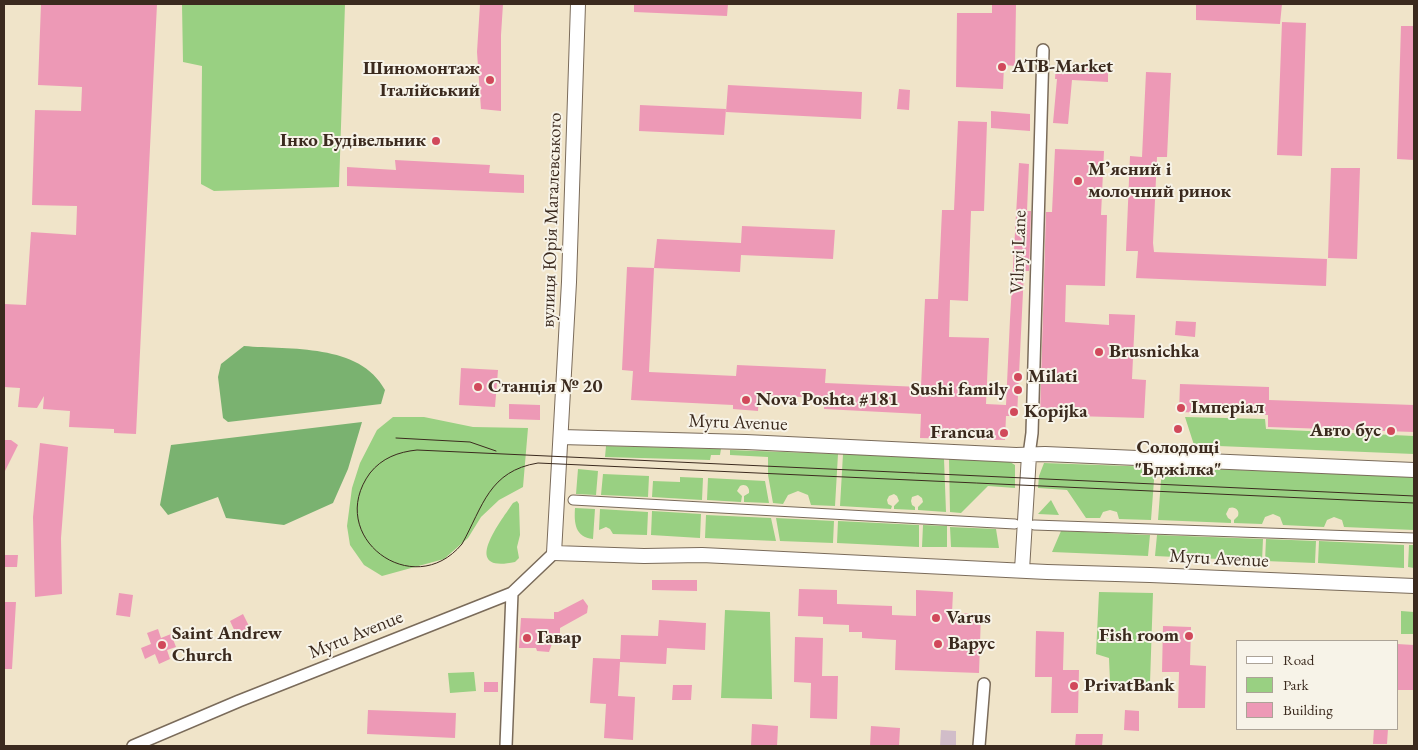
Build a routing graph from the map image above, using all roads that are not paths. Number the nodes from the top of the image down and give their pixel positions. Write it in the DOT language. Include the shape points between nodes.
graph roads {
  1 [pos="578,4"];
  2 [pos="1043,50"];
  3 [pos="561,437"];
  4 [pos="1029,455"];
  5 [pos="1414,470"];
  6 [pos="574,500"];
  7 [pos="1015,524"];
  8 [pos="1034,525"];
  9 [pos="1414,538"];
  10 [pos="554,553"];
  11 [pos="1022,570"];
  12 [pos="1414,586"];
  13 [pos="512,593"];
  14 [pos="984,684"];
  15 [pos="133,746"];
  16 [pos="506,746"];
  17 [pos="979,746"];
  1 -- 3 [label="street, вулиця Юрія Магалевського"];
  2 -- 4 [label="street, Vilnyi Lane"];
  3 -- 4 [label="street, Myru Avenue"];
  3 -- 10 [label="street"];
  4 -- 5 [label="street, Myru Avenue"];
  4 -- 11 [label="street"];
  6 -- 7 [label="street"];
  8 -- 9 [label="street, Myru Avenue"];
  10 -- 11 [label="street, Myru Avenue" via="702,555"];
  10 -- 13 [label="street, Myru Avenue"];
  11 -- 12 [label="street, Myru Avenue"];
  13 -- 15 [label="street, Myru Avenue"];
  13 -- 16 [label="street"];
  14 -- 17 [label="street"];
}
